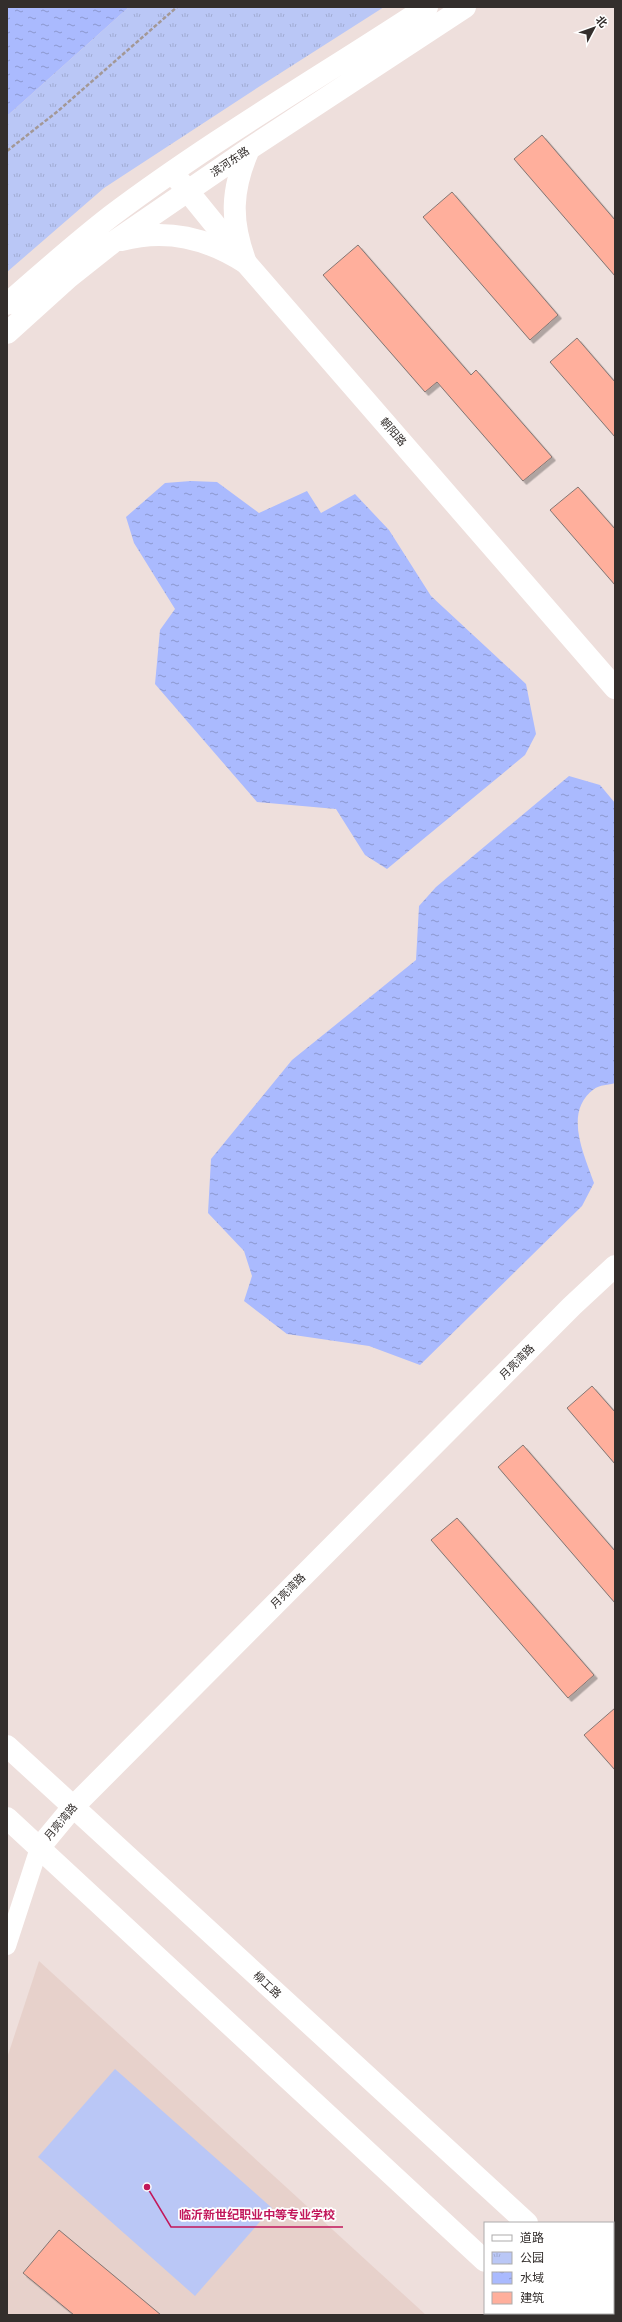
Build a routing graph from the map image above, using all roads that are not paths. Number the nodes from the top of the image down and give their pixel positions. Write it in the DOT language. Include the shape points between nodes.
graph roads {
  1 [pos="427,7"];
  2 [pos="465,7"];
  3 [pos="249,149"];
  4 [pos="173,173"];
  5 [pos="188,191"];
  6 [pos="112,243"];
  7 [pos="246,263"];
  8 [pos="7,304"];
  9 [pos="7,333"];
  10 [pos="615,688"];
  11 [pos="615,1266"];
  12 [pos="7,1746"];
  13 [pos="73,1807"];
  14 [pos="7,1818"];
  15 [pos="39,1848"];
  16 [pos="7,1946"];
  17 [pos="526,2222"];
  18 [pos="484,2260"];
  1 -- 4 [label="main road" via="236,129"];
  2 -- 3 [label="main road, 滨河东路"];
  3 -- 5 [label="main road, 滨河东路"];
  3 -- 7 [label="main road" via="236,186 234,206 235,225"];
  4 -- 5 [label="main road, 朝阳路"];
  4 -- 8 [label="main road" via="112,216 55,261"];
  5 -- 6 [label="main road, 滨河东路"];
  5 -- 7 [label="main road, 朝阳路"];
  6 -- 7 [label="main road" via="151,235 182,236 205,241"];
  6 -- 9 [label="main road, 滨河东路" via="69,277"];
  7 -- 10 [label="main road, 朝阳路"];
  11 -- 13 [label="main road, 月亮湾路" via="572,1306"];
  12 -- 13 [label="main road, 柳工路"];
  13 -- 15 [label="main road, 月亮湾路"];
  13 -- 17 [label="main road, 柳工路"];
  14 -- 15 [label="main road"];
  15 -- 16 [label="street, 月亮湾路"];
  15 -- 18 [label="main road"];
}
